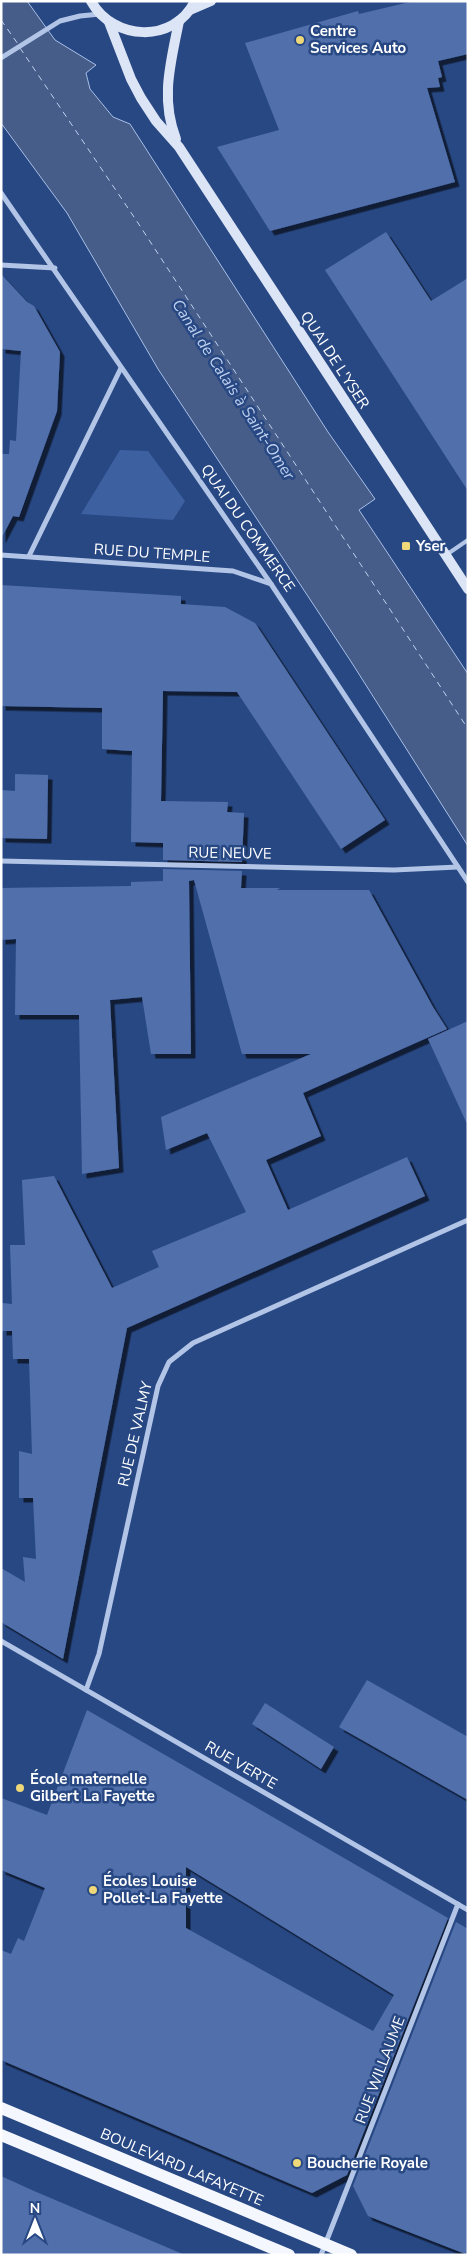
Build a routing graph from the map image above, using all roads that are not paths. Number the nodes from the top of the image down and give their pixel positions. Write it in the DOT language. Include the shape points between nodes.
graph roads {
  1 [pos="91,1"];
  2 [pos="211,1"];
  3 [pos="192,6"];
  4 [pos="100,14"];
  5 [pos="179,21"];
  6 [pos="109,22"];
  7 [pos="1,58"];
  8 [pos="179,147"];
  9 [pos="1,193"];
  10 [pos="1,265"];
  11 [pos="55,268"];
  12 [pos="121,368"];
  13 [pos="468,540"];
  14 [pos="1,554"];
  15 [pos="446,555"];
  16 [pos="30,556"];
  17 [pos="272,584"];
  18 [pos="468,588"];
  19 [pos="1,861"];
  20 [pos="458,867"];
  21 [pos="468,882"];
  22 [pos="468,1220"];
  23 [pos="1,1641"];
  24 [pos="86,1690"];
  25 [pos="458,1904"];
  26 [pos="468,1910"];
  27 [pos="1,2108"];
  28 [pos="1,2135"];
  29 [pos="323,2249"];
  30 [pos="289,2255"];
  31 [pos="351,2255"];
  1 -- 4 [label="street"];
  2 -- 3 [label="street"];
  3 -- 5 [label="street"];
  4 -- 6 [label="street"];
  4 -- 7 [label="street" via="71,18 50,26"];
  5 -- 6 [label="street" via="168,28 148,33 127,31"];
  5 -- 8 [label="street, QUAI DE L'YSER" via="167,106"];
  6 -- 8 [label="street, QUAI DE L'YSER" via="141,98"];
  8 -- 15 [label="street, QUAI DE L'YSER"];
  9 -- 11 [label="street, QUAI DU COMMERCE"];
  10 -- 11 [label="street"];
  11 -- 12 [label="street, QUAI DU COMMERCE"];
  12 -- 16 [label="street"];
  12 -- 17 [label="street, QUAI DU COMMERCE"];
  13 -- 15 [label="lane"];
  14 -- 16 [label="street, RUE DU TEMPLE"];
  15 -- 18 [label="street, QUAI DE L'YSER"];
  16 -- 17 [label="street, RUE DU TEMPLE" via="232,571"];
  17 -- 20 [label="street, QUAI DU COMMERCE"];
  19 -- 20 [label="street, RUE NEUVE" via="394,870"];
  20 -- 21 [label="street, QUAI DU COMMERCE"];
  22 -- 24 [label="street, RUE DE VALMY" via="193,1343 169,1362 158,1386 99,1654"];
  23 -- 24 [label="street, RUE VERTE"];
  24 -- 25 [label="street, RUE VERTE"];
  25 -- 26 [label="street, RUE VERTE"];
  25 -- 29 [label="street, RUE WILLAUME"];
  27 -- 29 [label="main road, BOULEVARD LAFAYETTE"];
  28 -- 30 [label="main road"];
  29 -- 31 [label="main road, BOULEVARD LAFAYETTE"];
}
